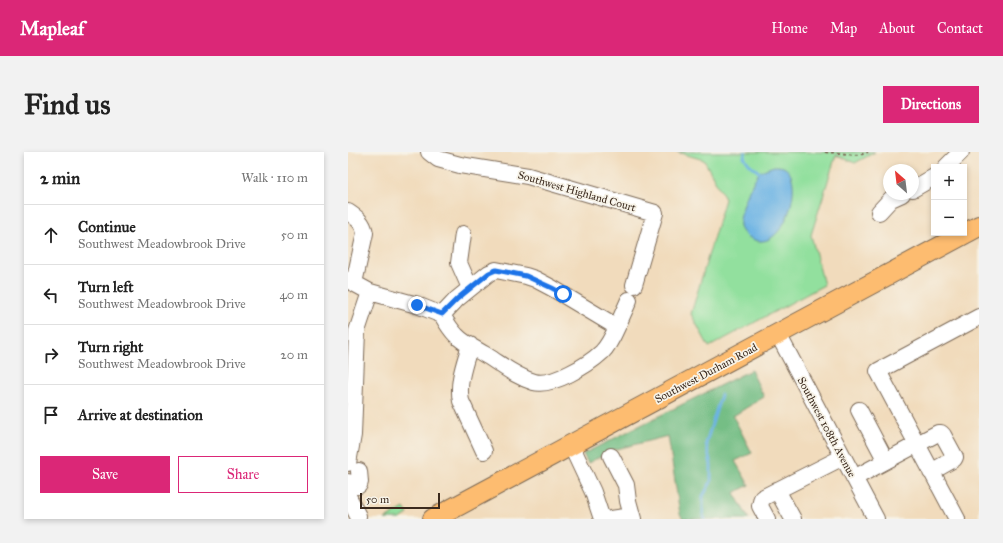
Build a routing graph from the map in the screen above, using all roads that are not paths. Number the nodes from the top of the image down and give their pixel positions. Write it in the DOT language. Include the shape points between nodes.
graph roads {
  1 [pos="429,152"];
  2 [pos="961,152"];
  3 [pos="949,164"];
  4 [pos="931,179"];
  5 [pos="919,186"];
  6 [pos="890,200"];
  7 [pos="348,212"];
  8 [pos="879,212"];
  9 [pos="979,226"];
  10 [pos="462,234"];
  11 [pos="351,282"];
  12 [pos="470,288"];
  13 [pos="370,292"];
  14 [pos="442,314"];
  15 [pos="979,317"];
  16 [pos="617,327"];
  17 [pos="778,334"];
  18 [pos="352,337"];
  19 [pos="470,345"];
  20 [pos="859,410"];
  21 [pos="350,432"];
  22 [pos="571,445"];
  23 [pos="916,445"];
  24 [pos="484,451"];
  25 [pos="611,456"];
  26 [pos="843,457"];
  27 [pos="886,461"];
  28 [pos="352,472"];
  29 [pos="931,472"];
  30 [pos="854,478"];
  31 [pos="777,490"];
  32 [pos="348,496"];
  33 [pos="358,516"];
  34 [pos="633,518"];
  35 [pos="433,519"];
  36 [pos="602,519"];
  37 [pos="611,519"];
  38 [pos="767,519"];
  39 [pos="792,519"];
  40 [pos="876,519"];
  41 [pos="957,519"];
  1 -- 16 [label="street, Southwest Highland Court" via="438,160 528,176 655,213 632,293"];
  2 -- 3 [label="street"];
  4 -- 5 [label="street"];
  6 -- 8 [label="street"];
  7 -- 11 [label="street" via="360,221 365,233"];
  9 -- 17 [label="main road, Southwest Durham Road"];
  10 -- 12 [label="street" via="459,263"];
  11 -- 13 [label="street"];
  12 -- 14 [label="street"];
  12 -- 16 [label="street" via="496,270 526,276 552,288"];
  13 -- 14 [label="street"];
  13 -- 18 [label="street"];
  14 -- 19 [label="street" via="457,336"];
  15 -- 23 [label="street" via="878,371"];
  16 -- 19 [label="street" via="601,353 571,373 551,382 528,380"];
  17 -- 22 [label="main road, Southwest Durham Road"];
  17 -- 26 [label="street, Southwest 108th Avenue"];
  18 -- 21 [label="street"];
  19 -- 24 [label="street" via="459,392"];
  20 -- 27 [label="street"];
  21 -- 28 [label="street"];
  22 -- 35 [label="main road, Southwest Durham Road"];
  22 -- 36 [label="street" via="593,492"];
  23 -- 27 [label="street"];
  23 -- 29 [label="street"];
  23 -- 29 [label="street" via="941,433 943,435 954,459"];
  25 -- 34 [label="street" via="626,485"];
  26 -- 30 [label="street, Southwest 108th Avenue"];
  26 -- 31 [label="street"];
  27 -- 30 [label="street"];
  29 -- 41 [label="street"];
  30 -- 40 [label="street, Southwest 108th Avenue"];
  31 -- 38 [label="street" via="762,498 760,506"];
  31 -- 39 [label="street"];
  32 -- 33 [label="street"];
  34 -- 37 [label="street"];
}
